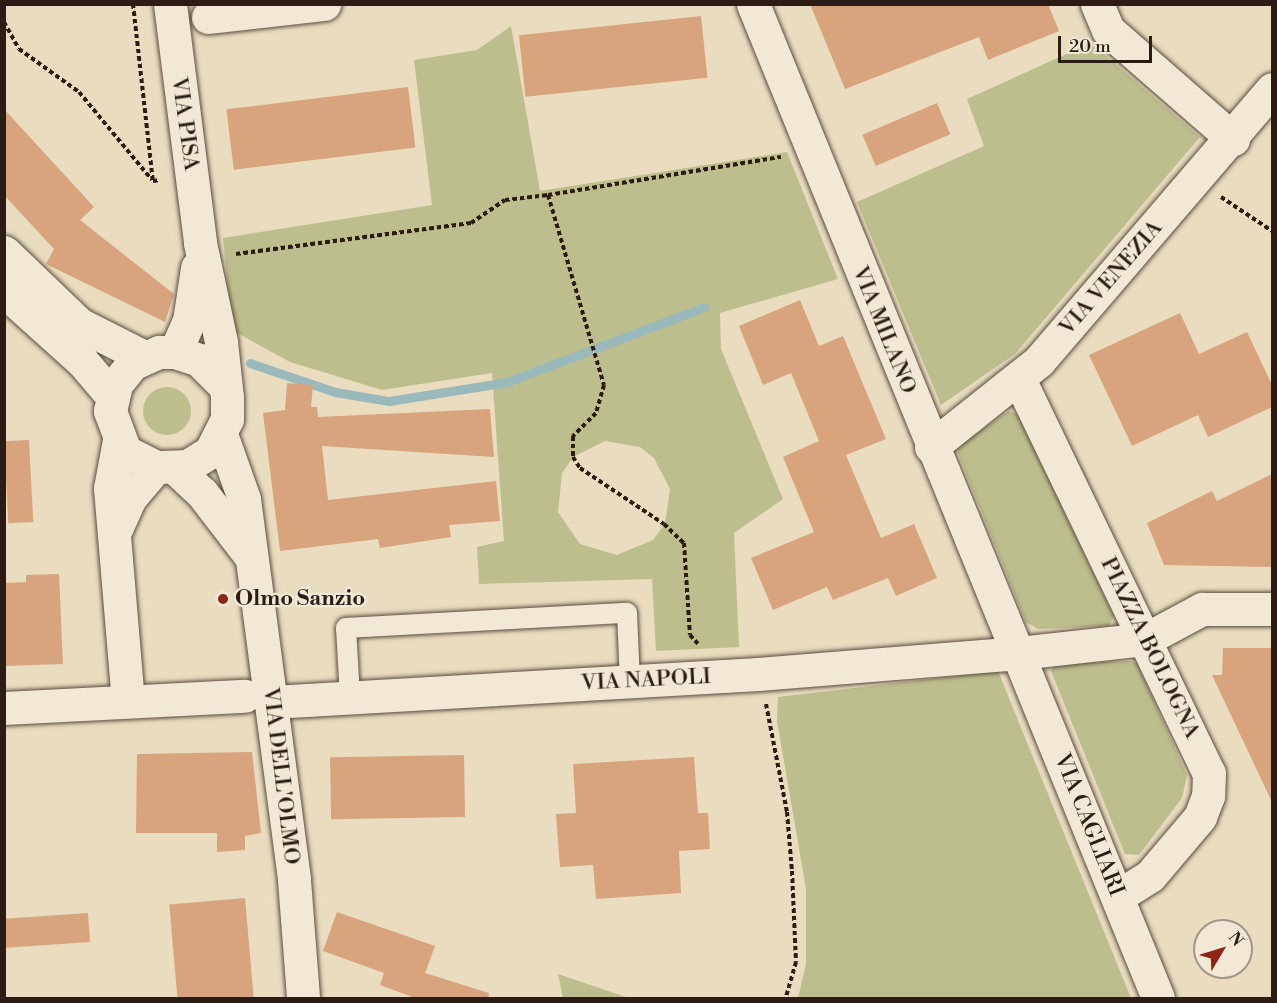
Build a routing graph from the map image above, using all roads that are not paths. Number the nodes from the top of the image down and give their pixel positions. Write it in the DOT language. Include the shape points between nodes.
graph roads {
  1 [pos="170,4"];
  2 [pos="324,4"];
  3 [pos="753,4"];
  4 [pos="1097,4"];
  5 [pos="208,17"];
  6 [pos="1272,89"];
  7 [pos="1233,140"];
  8 [pos="200,243"];
  9 [pos="4,252"];
  10 [pos="4,291"];
  11 [pos="160,354"];
  12 [pos="1019,379"];
  13 [pos="224,385"];
  14 [pos="112,396"];
  15 [pos="221,434"];
  16 [pos="119,440"];
  17 [pos="931,447"];
  18 [pos="166,468"];
  19 [pos="116,529"];
  20 [pos="249,554"];
  21 [pos="1272,609"];
  22 [pos="1146,639"];
  23 [pos="1019,653"];
  24 [pos="630,681"];
  25 [pos="350,697"];
  26 [pos="259,699"];
  27 [pos="128,701"];
  28 [pos="4,708"];
  29 [pos="1118,896"];
  30 [pos="303,999"];
  31 [pos="1158,999"];
  1 -- 8 [label="street, VIA PISA"];
  2 -- 5 [label="street"];
  3 -- 17 [label="street, VIA MILANO"];
  4 -- 7 [label="street" via="1108,30"];
  6 -- 7 [label="street, VIA VENEZIA"];
  7 -- 12 [label="street, VIA VENEZIA"];
  8 -- 11 [label="street, VIA PISA" via="193,305"];
  8 -- 13 [label="street, VIA PISA" via="221,342"];
  9 -- 11 [label="street" via="79,324"];
  10 -- 14 [label="street" via="82,361"];
  11 -- 13 [label="street" via="199,360"];
  11 -- 14 [label="street" via="124,373"];
  12 -- 17 [label="street, VIA VENEZIA"];
  12 -- 22 [label="street, PIAZZA BOLOGNA"];
  13 -- 15 [label="street, VIA DELL'OLMO" via="227,419"];
  14 -- 16 [label="street" via="110,411"];
  15 -- 18 [label="street, VIA DELL'OLMO" via="201,460"];
  15 -- 20 [label="street, VIA DELL'OLMO" via="244,499"];
  16 -- 18 [label="street, VIA DELL'OLMO" via="125,451"];
  16 -- 19 [label="street, VIA DELL'OLMO" via="110,477"];
  17 -- 23 [label="street, VIA MILANO"];
  18 -- 19 [label="street, VIA DELL'OLMO" via="130,498"];
  18 -- 20 [label="street, VIA DELL'OLMO" via="202,494"];
  19 -- 27 [label="street, VIA DELL'OLMO"];
  20 -- 26 [label="street, VIA DELL'OLMO"];
  21 -- 22 [label="street" via="1202,609"];
  22 -- 23 [label="street, VIA NAPOLI"];
  22 -- 29 [label="street, PIAZZA BOLOGNA" via="1209,773 1210,786 1200,818 1150,876"];
  23 -- 24 [label="street, VIA NAPOLI" via="761,688 705,664"];
  23 -- 29 [label="street, VIA CAGLIARI"];
  24 -- 25 [label="street, VIA NAPOLI"];
  24 -- 25 [label="lane" via="627,613 346,628"];
  25 -- 26 [label="street, VIA NAPOLI"];
  26 -- 27 [label="street, VIA NAPOLI"];
  26 -- 30 [label="street, VIA DELL'OLMO"];
  27 -- 28 [label="street, VIA NAPOLI"];
  29 -- 31 [label="street, VIA CAGLIARI"];
}
